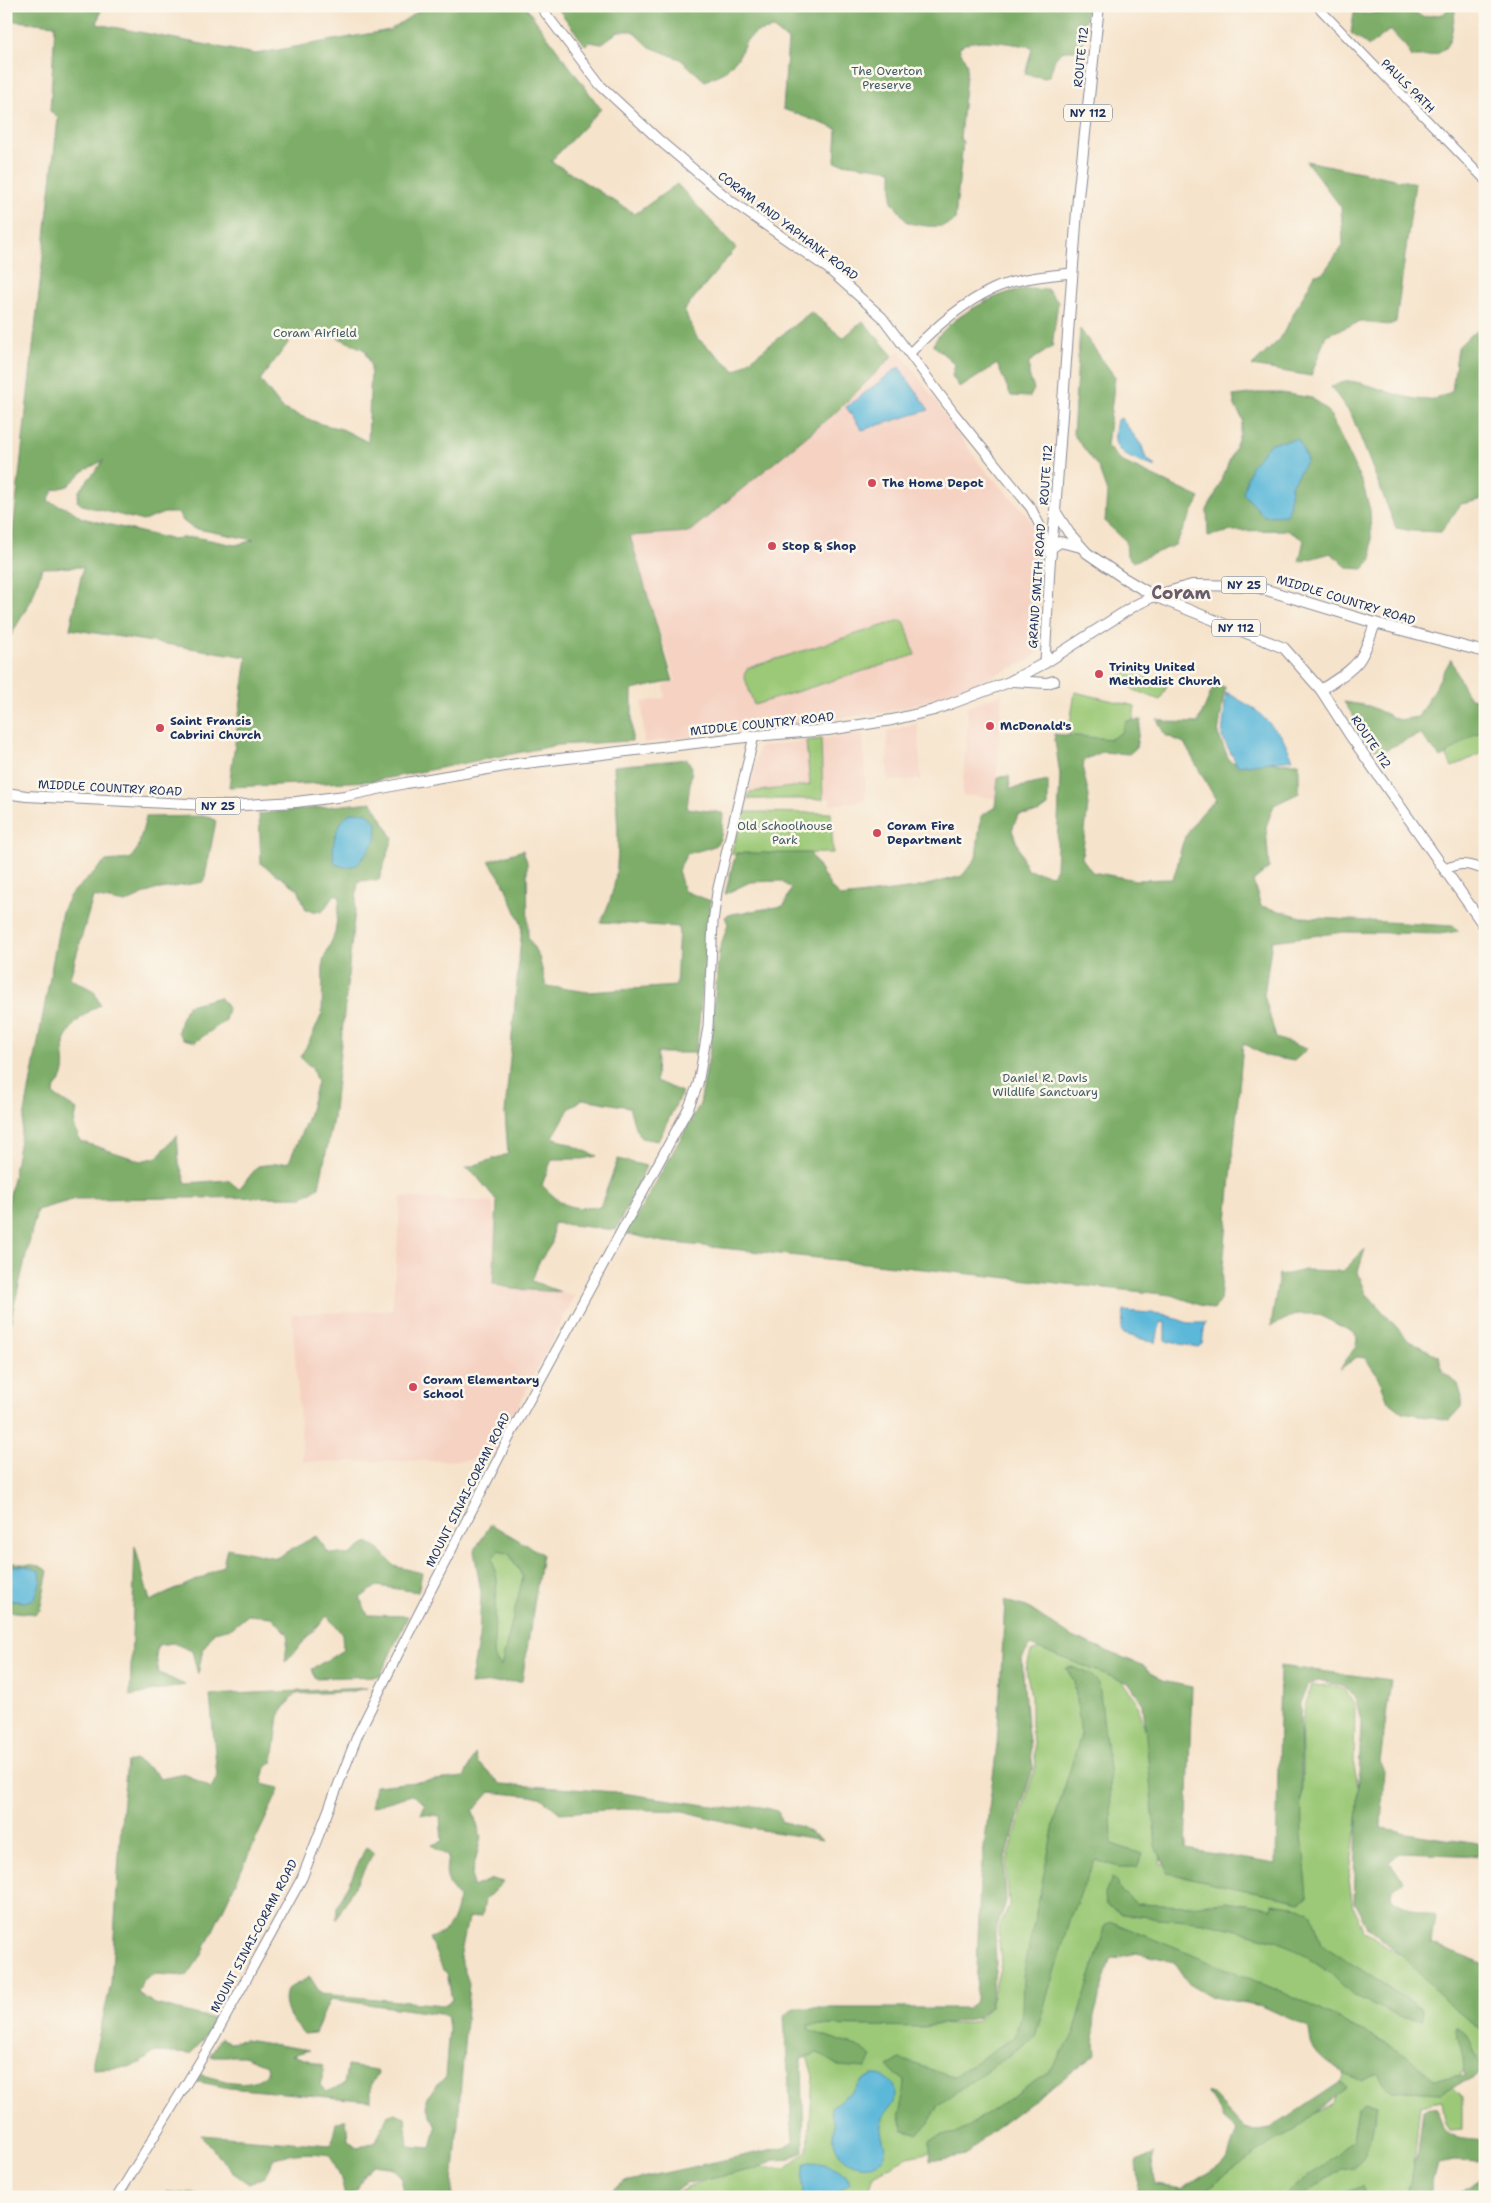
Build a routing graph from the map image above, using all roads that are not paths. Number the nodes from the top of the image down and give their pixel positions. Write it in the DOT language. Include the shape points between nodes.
graph roads {
  1 [pos="540,6"];
  2 [pos="1099,6"];
  3 [pos="1316,6"];
  4 [pos="1485,180"];
  5 [pos="1072,273"];
  6 [pos="910,353"];
  7 [pos="1055,511"];
  8 [pos="1082,547"];
  9 [pos="1051,552"];
  10 [pos="1154,596"];
  11 [pos="1375,623"];
  12 [pos="1485,652"];
  13 [pos="1045,663"];
  14 [pos="1012,681"];
  15 [pos="1054,681"];
  16 [pos="1321,690"];
  17 [pos="754,736"];
  18 [pos="6,793"];
  19 [pos="1445,869"];
  20 [pos="1485,870"];
  21 [pos="1485,927"];
  22 [pos="117,2197"];
  1 -- 6 [label="main road, CORAM AND YAPHANK ROAD" via="600,85 640,123 731,201 827,268 882,317"];
  2 -- 5 [label="main road, ROUTE 112 / NY 112"];
  3 -- 4 [label="street, PAULS PATH"];
  5 -- 6 [label="main road" via="1031,278 994,289 960,308"];
  5 -- 7 [label="main road, ROUTE 112 / NY 112"];
  6 -- 9 [label="main road, CORAM AND YAPHANK ROAD" via="974,439 1014,485 1035,516"];
  7 -- 8 [label="main road, ROUTE 112 / NY 112"];
  7 -- 9 [label="main road, GRAND SMITH ROAD"];
  8 -- 9 [label="main road" via="1060,542"];
  8 -- 10 [label="main road, ROUTE 112 / NY 112"];
  9 -- 13 [label="main road, GRAND SMITH ROAD"];
  10 -- 11 [label="main road, MIDDLE COUNTRY ROAD / NY 25" via="1192,585 1253,586"];
  10 -- 13 [label="main road, MIDDLE COUNTRY ROAD / NY 25"];
  10 -- 16 [label="main road, ROUTE 112 / NY 112" via="1284,648"];
  11 -- 12 [label="main road, MIDDLE COUNTRY ROAD / NY 25"];
  11 -- 16 [label="main road" via="1359,662"];
  13 -- 14 [label="main road, MIDDLE COUNTRY ROAD / NY 25"];
  14 -- 15 [label="main road"];
  14 -- 17 [label="main road, MIDDLE COUNTRY ROAD / NY 25" via="934,710 892,720 828,730"];
  16 -- 19 [label="main road, ROUTE 112 / NY 112"];
  17 -- 18 [label="main road, MIDDLE COUNTRY ROAD / NY 25" via="517,764 296,802 194,805"];
  17 -- 22 [label="main road, MOUNT SINAI-CORAM ROAD" via="717,892 708,1027 698,1084 689,1107 514,1428 398,1654 358,1734 302,1878 214,2038"];
  19 -- 20 [label="main road" via="1467,864"];
  19 -- 21 [label="main road, ROUTE 112 / NY 112"];
}
